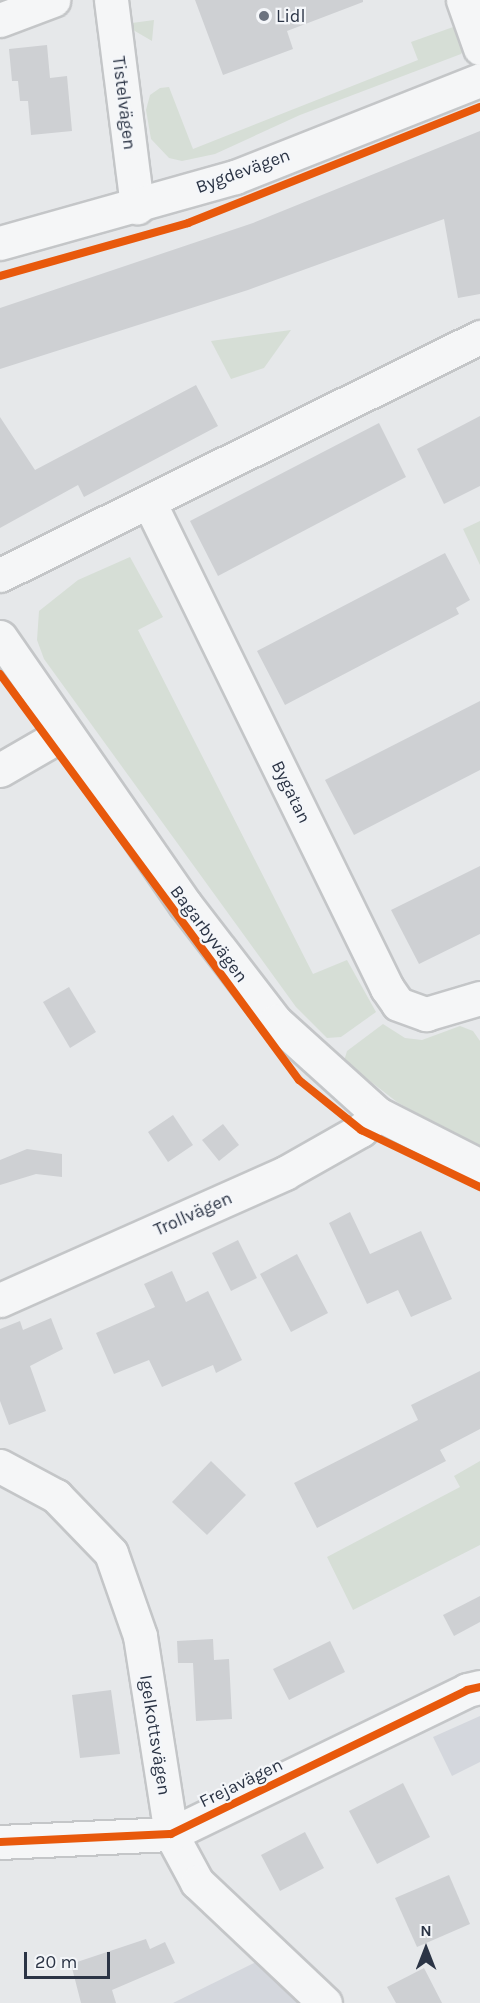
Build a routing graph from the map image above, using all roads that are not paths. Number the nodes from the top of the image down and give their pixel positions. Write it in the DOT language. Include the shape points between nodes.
graph roads {
  1 [pos="53,0"];
  2 [pos="111,0"];
  3 [pos="463,0"];
  4 [pos="0,20"];
  5 [pos="480,48"];
  6 [pos="480,80"];
  7 [pos="137,207"];
  8 [pos="0,243"];
  9 [pos="480,337"];
  10 [pos="149,502"];
  11 [pos="0,576"];
  12 [pos="0,638"];
  13 [pos="64,733"];
  14 [pos="0,770"];
  15 [pos="480,998"];
  16 [pos="378,1114"];
  17 [pos="480,1166"];
  18 [pos="0,1300"];
  19 [pos="0,1466"];
  20 [pos="480,1687"];
  21 [pos="171,1834"];
  22 [pos="0,1842"];
  23 [pos="325,2003"];
  1 -- 4 [label="street"];
  2 -- 7 [label="street, Tistelvägen"];
  3 -- 5 [label="street"];
  6 -- 7 [label="street, Bygdevägen" via="235,177"];
  7 -- 8 [label="street, Bygdevägen"];
  9 -- 10 [label="street"];
  10 -- 11 [label="street"];
  10 -- 15 [label="street, Bygatan" via="387,988 398,1004 426,1014"];
  12 -- 13 [label="street, Bagarbyvägen"];
  13 -- 14 [label="street"];
  13 -- 16 [label="street, Bagarbyvägen" via="275,1021"];
  16 -- 17 [label="street, Bagarbyvägen"];
  16 -- 18 [label="street, Trollvägen" via="361,1130 285,1173"];
  19 -- 21 [label="street, Igelkottsvägen" via="56,1496 111,1553 140,1636"];
  20 -- 21 [label="street, Frejavägen"];
  21 -- 22 [label="street, Frejavägen"];
  21 -- 23 [label="street, Igelkottsvägen" via="197,1882"];
}
